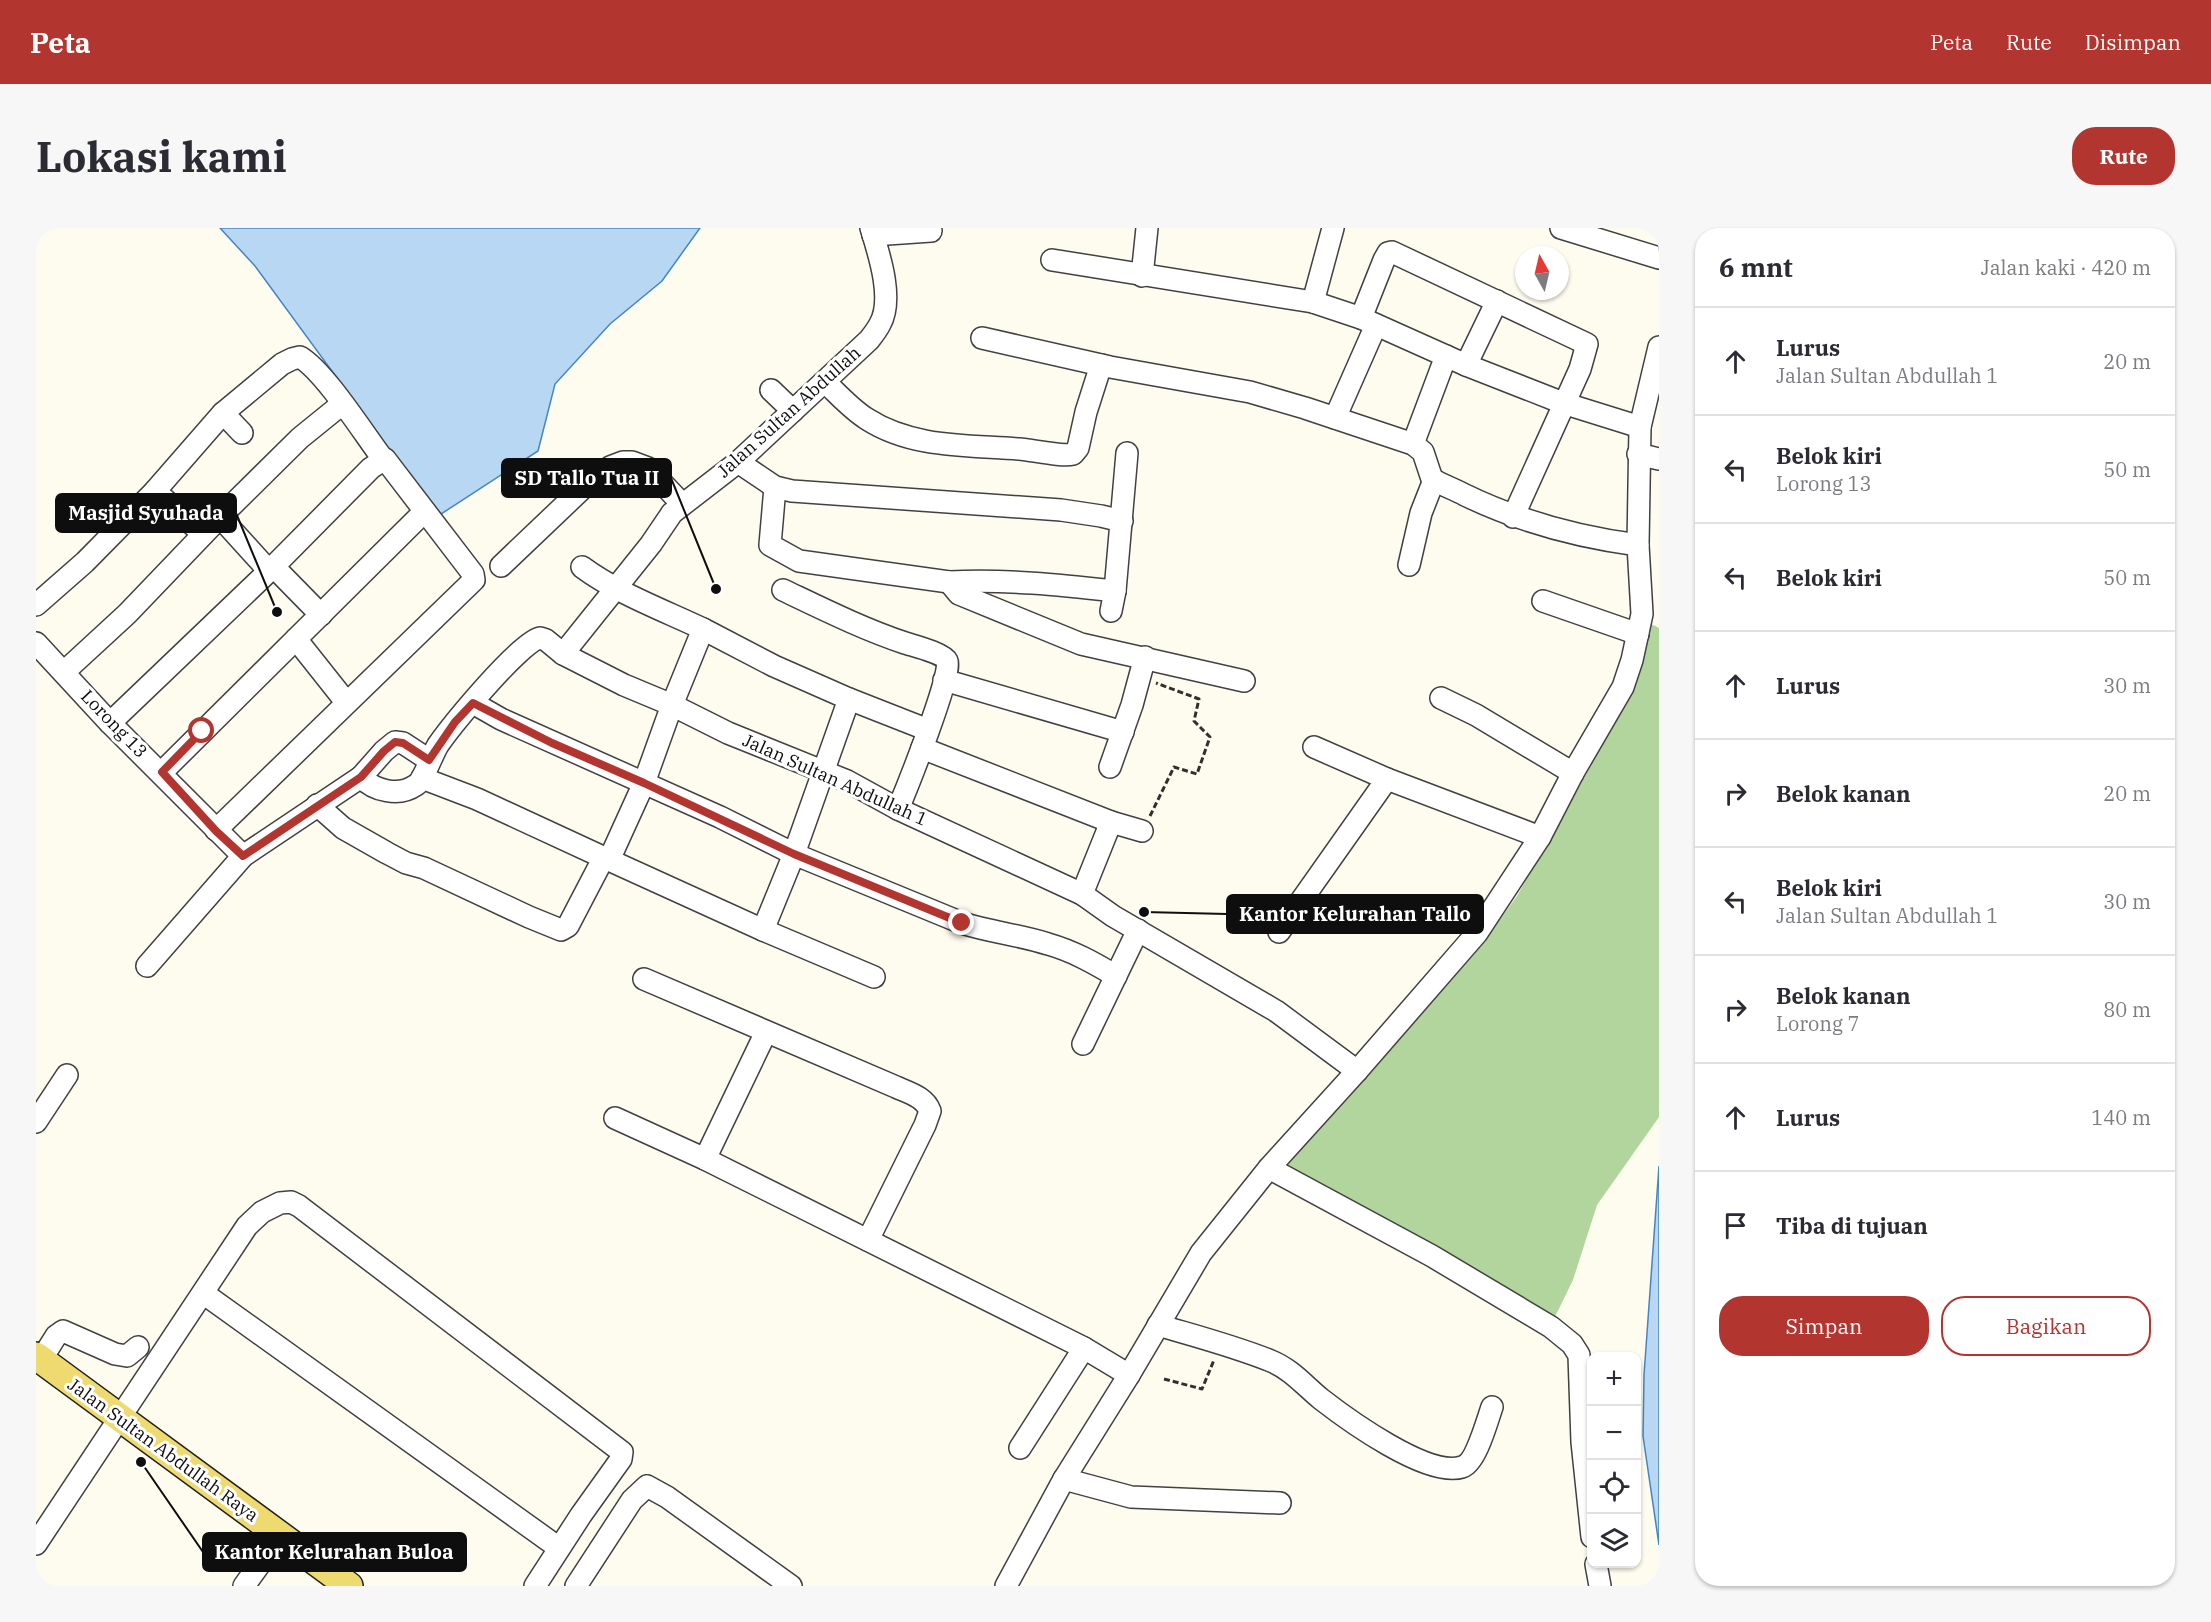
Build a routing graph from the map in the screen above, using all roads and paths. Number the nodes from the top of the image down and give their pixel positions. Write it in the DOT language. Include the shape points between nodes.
graph roads {
  1 [pos="1147,228"];
  2 [pos="1333,228"];
  3 [pos="1561,228"];
  4 [pos="932,231"];
  5 [pos="872,232"];
  6 [pos="1659,258"];
  7 [pos="1052,260"];
  8 [pos="1142,276"];
  9 [pos="1497,301"];
  10 [pos="1313,302"];
  11 [pos="1368,322"];
  12 [pos="982,338"];
  13 [pos="1659,347"];
  14 [pos="1446,356"];
  15 [pos="1101,365"];
  16 [pos="1466,365"];
  17 [pos="825,382"];
  18 [pos="771,390"];
  19 [pos="1563,403"];
  20 [pos="342,404"];
  21 [pos="793,411"];
  22 [pos="223,413"];
  23 [pos="1335,418"];
  24 [pos="1640,427"];
  25 [pos="242,433"];
  26 [pos="1413,444"];
  27 [pos="1127,453"];
  28 [pos="1638,454"];
  29 [pos="383,459"];
  30 [pos="1659,459"];
  31 [pos="738,462"];
  32 [pos="1434,480"];
  33 [pos="775,487"];
  34 [pos="155,491"];
  35 [pos="682,504"];
  36 [pos="424,513"];
  37 [pos="220,517"];
  38 [pos="1513,517"];
  39 [pos="1122,521"];
  40 [pos="203,534"];
  41 [pos="1638,544"];
  42 [pos="1409,565"];
  43 [pos="501,566"];
  44 [pos="582,567"];
  45 [pos="271,568"];
  46 [pos="949,582"];
  47 [pos="614,589"];
  48 [pos="783,590"];
  49 [pos="1543,601"];
  50 [pos="36,605"];
  51 [pos="321,615"];
  52 [pos="1646,623"];
  53 [pos="703,629"];
  54 [pos="296,639"];
  55 [pos="36,643"];
  56 [pos="563,654"];
  57 [pos="1142,668"];
  58 [pos="64,672"];
  59 [pos="944,680"];
  60 [pos="1244,681"];
  61 [pos="1441,698"];
  62 [pos="849,699"];
  63 [pos="346,702"];
  64 [pos="473,703"];
  65 [pos="672,705"];
  66 [pos="110,723"];
  67 [pos="1123,732"];
  68 [pos="925,739"];
  69 [pos="1314,747"];
  70 [pos="1110,766"];
  71 [pos="426,769"];
  72 [pos="822,771"];
  73 [pos="162,772"];
  74 [pos="1573,773"];
  75 [pos="1387,780"];
  76 [pos="355,781"];
  77 [pos="644,783"];
  78 [pos="317,805"];
  79 [pos="898,809"];
  80 [pos="1112,822"];
  81 [pos="216,831"];
  82 [pos="1142,831"];
  83 [pos="1540,837"];
  84 [pos="794,854"];
  85 [pos="243,856"];
  86 [pos="607,858"];
  87 [pos="1082,894"];
  88 [pos="763,930"];
  89 [pos="1138,930"];
  90 [pos="1279,932"];
  91 [pos="147,966"];
  92 [pos="1116,976"];
  93 [pos="874,977"];
  94 [pos="644,979"];
  95 [pos="766,1032"];
  96 [pos="1083,1044"];
  97 [pos="1357,1071"];
  98 [pos="67,1075"];
  99 [pos="615,1118"];
  100 [pos="36,1122"];
  101 [pos="705,1159"];
  102 [pos="1269,1168"];
  103 [pos="868,1240"];
  104 [pos="203,1293"];
  105 [pos="1158,1325"];
  106 [pos="1220,1344"];
  107 [pos="138,1347"];
  108 [pos="1084,1348"];
  109 [pos="38,1358"];
  110 [pos="1129,1375"];
  111 [pos="1164,1379"];
  112 [pos="1492,1407"];
  113 [pos="121,1418"];
  114 [pos="1020,1448"];
  115 [pos="1064,1479"];
  116 [pos="1280,1503"];
  117 [pos="1590,1514"];
  118 [pos="38,1536"];
  119 [pos="280,1536"];
  120 [pos="559,1548"];
  121 [pos="1597,1568"];
  122 [pos="244,1586"];
  123 [pos="349,1586"];
  124 [pos="535,1586"];
  125 [pos="576,1586"];
  126 [pos="791,1586"];
  127 [pos="1006,1586"];
  128 [pos="1600,1586"];
  1 -- 8 [label="street"];
  2 -- 10 [label="street"];
  3 -- 6 [label="street"];
  4 -- 5 [label="street"];
  5 -- 17 [label="street, Jalan Sultan Abdullah" via="885,287 884,314 869,340"];
  7 -- 8 [label="street"];
  8 -- 10 [label="street"];
  9 -- 11 [label="street" via="1391,252 1384,260"];
  9 -- 16 [label="street"];
  9 -- 19 [label="street" via="1587,344"];
  10 -- 11 [label="street"];
  11 -- 14 [label="street"];
  11 -- 23 [label="street"];
  12 -- 15 [label="street"];
  13 -- 24 [label="street"];
  14 -- 16 [label="street"];
  14 -- 26 [label="street"];
  15 -- 17 [label="street" via="1078,448 1069,455 940,444 913,438 865,417"];
  15 -- 23 [label="street" via="1250,392"];
  16 -- 19 [label="street"];
  17 -- 21 [label="street, Jalan Sultan Abdullah"];
  18 -- 21 [label="street"];
  19 -- 24 [label="street"];
  19 -- 38 [label="street"];
  20 -- 22 [label="street" via="307,361 297,357 282,364"];
  20 -- 29 [label="street"];
  20 -- 37 [label="street" via="300,438"];
  21 -- 31 [label="street, Jalan Sultan Abdullah"];
  22 -- 25 [label="street"];
  22 -- 34 [label="street"];
  23 -- 26 [label="street"];
  24 -- 28 [label="street"];
  26 -- 32 [label="street" via="1423,453"];
  27 -- 39 [label="street"];
  28 -- 30 [label="street"];
  28 -- 41 [label="street"];
  29 -- 36 [label="street"];
  29 -- 45 [label="street"];
  31 -- 33 [label="street"];
  31 -- 35 [label="street, Jalan Sultan Abdullah"];
  32 -- 38 [label="street"];
  32 -- 42 [label="street" via="1421,513"];
  33 -- 39 [label="street" via="827,495 1061,510"];
  33 -- 46 [label="street" via="770,545 794,559"];
  34 -- 40 [label="street"];
  34 -- 50 [label="street"];
  35 -- 43 [label="street" via="648,468 624,462 610,467 585,486"];
  35 -- 47 [label="street, Jalan Sultan Abdullah"];
  36 -- 51 [label="street"];
  36 -- 63 [label="street" via="474,580"];
  37 -- 40 [label="street"];
  37 -- 45 [label="street"];
  38 -- 41 [label="street" via="1587,537"];
  39 -- 46 [label="street" via="1113,601 1041,584"];
  40 -- 58 [label="street" via="127,614"];
  41 -- 52 [label="street"];
  44 -- 47 [label="street"];
  45 -- 51 [label="street"];
  45 -- 66 [label="street"];
  46 -- 57 [label="street" via="959,594"];
  47 -- 53 [label="street"];
  47 -- 56 [label="street, Jalan Sultan Abdullah"];
  48 -- 59 [label="street" via="886,637 944,658 948,664"];
  49 -- 52 [label="street"];
  51 -- 54 [label="street"];
  52 -- 74 [label="street" via="1623,687"];
  53 -- 62 [label="street"];
  53 -- 65 [label="street"];
  54 -- 63 [label="street"];
  54 -- 73 [label="street"];
  55 -- 58 [label="street, Lorong 13"];
  56 -- 64 [label="street, Jalan Sultan Abdullah 1" via="537,638"];
  56 -- 65 [label="street, Jalan Sultan Abdullah 1"];
  57 -- 60 [label="street"];
  57 -- 67 [label="street"];
  57 -- 82 [label="path" via="1199,699 1194,721 1210,737 1197,774 1174,767"];
  58 -- 66 [label="street, Lorong 13"];
  59 -- 67 [label="street"];
  59 -- 68 [label="street"];
  61 -- 74 [label="street" via="1486,720"];
  62 -- 68 [label="street"];
  62 -- 72 [label="street"];
  63 -- 81 [label="street"];
  64 -- 71 [label="street, Jalan Sultan Abdullah 1" via="455,722"];
  64 -- 77 [label="street"];
  65 -- 72 [label="street, Jalan Sultan Abdullah 1" via="728,733"];
  65 -- 77 [label="street"];
  66 -- 73 [label="street, Lorong 13"];
  67 -- 70 [label="street"];
  68 -- 79 [label="street"];
  68 -- 80 [label="street"];
  69 -- 75 [label="street"];
  71 -- 76 [label="street, Jalan Sultan Abdullah 1" via="415,786 398,791"];
  71 -- 76 [label="street" via="403,743 395,742"];
  71 -- 86 [label="street" via="477,799"];
  72 -- 79 [label="street, Jalan Sultan Abdullah 1"];
  72 -- 84 [label="street"];
  73 -- 81 [label="street, Lorong 13"];
  74 -- 83 [label="street"];
  75 -- 83 [label="street"];
  75 -- 90 [label="street"];
  76 -- 78 [label="street"];
  77 -- 84 [label="street"];
  77 -- 86 [label="street"];
  78 -- 85 [label="street"];
  78 -- 86 [label="street" via="343,828 406,863 561,930 568,926"];
  79 -- 87 [label="street, Jalan Sultan Abdullah 1"];
  80 -- 82 [label="street"];
  80 -- 87 [label="street"];
  81 -- 85 [label="street, Lorong 13"];
  83 -- 97 [label="street" via="1477,933"];
  84 -- 88 [label="street"];
  84 -- 92 [label="street" via="962,923 1074,952"];
  85 -- 91 [label="street"];
  86 -- 88 [label="street"];
  87 -- 89 [label="street, Jalan Sultan Abdullah 1"];
  88 -- 93 [label="street"];
  89 -- 92 [label="street"];
  89 -- 97 [label="street, Jalan Sultan Abdullah 1" via="1276,1011"];
  92 -- 96 [label="street"];
  94 -- 95 [label="street"];
  95 -- 101 [label="street"];
  95 -- 103 [label="street" via="921,1098 930,1111"];
  97 -- 102 [label="street"];
  98 -- 100 [label="street"];
  99 -- 101 [label="street"];
  101 -- 103 [label="street"];
  102 -- 105 [label="street" via="1201,1253"];
  102 -- 117 [label="street" via="1432,1256 1551,1327 1574,1346 1579,1355"];
  103 -- 108 [label="street"];
  104 -- 113 [label="street"];
  104 -- 120 [label="street"];
  104 -- 120 [label="street" via="254,1219 280,1203 299,1206 622,1452 621,1459"];
  105 -- 106 [label="street"];
  105 -- 110 [label="street"];
  106 -- 111 [label="path" via="1202,1389"];
  106 -- 112 [label="street" via="1271,1361 1400,1452 1451,1469 1462,1467 1475,1453"];
  107 -- 109 [label="street" via="122,1356 63,1331"];
  108 -- 110 [label="street"];
  108 -- 114 [label="street"];
  109 -- 113 [label="main road, Jalan Sultan Abdullah Raya"];
  110 -- 115 [label="street"];
  113 -- 118 [label="street"];
  113 -- 119 [label="main road, Jalan Sultan Abdullah Raya"];
  115 -- 116 [label="street" via="1131,1497"];
  115 -- 127 [label="street"];
  119 -- 122 [label="street"];
  119 -- 123 [label="main road, Jalan Sultan Abdullah Raya"];
  120 -- 124 [label="street"];
  121 -- 128 [label="street"];
  125 -- 126 [label="street" via="632,1500 647,1486"];
}
